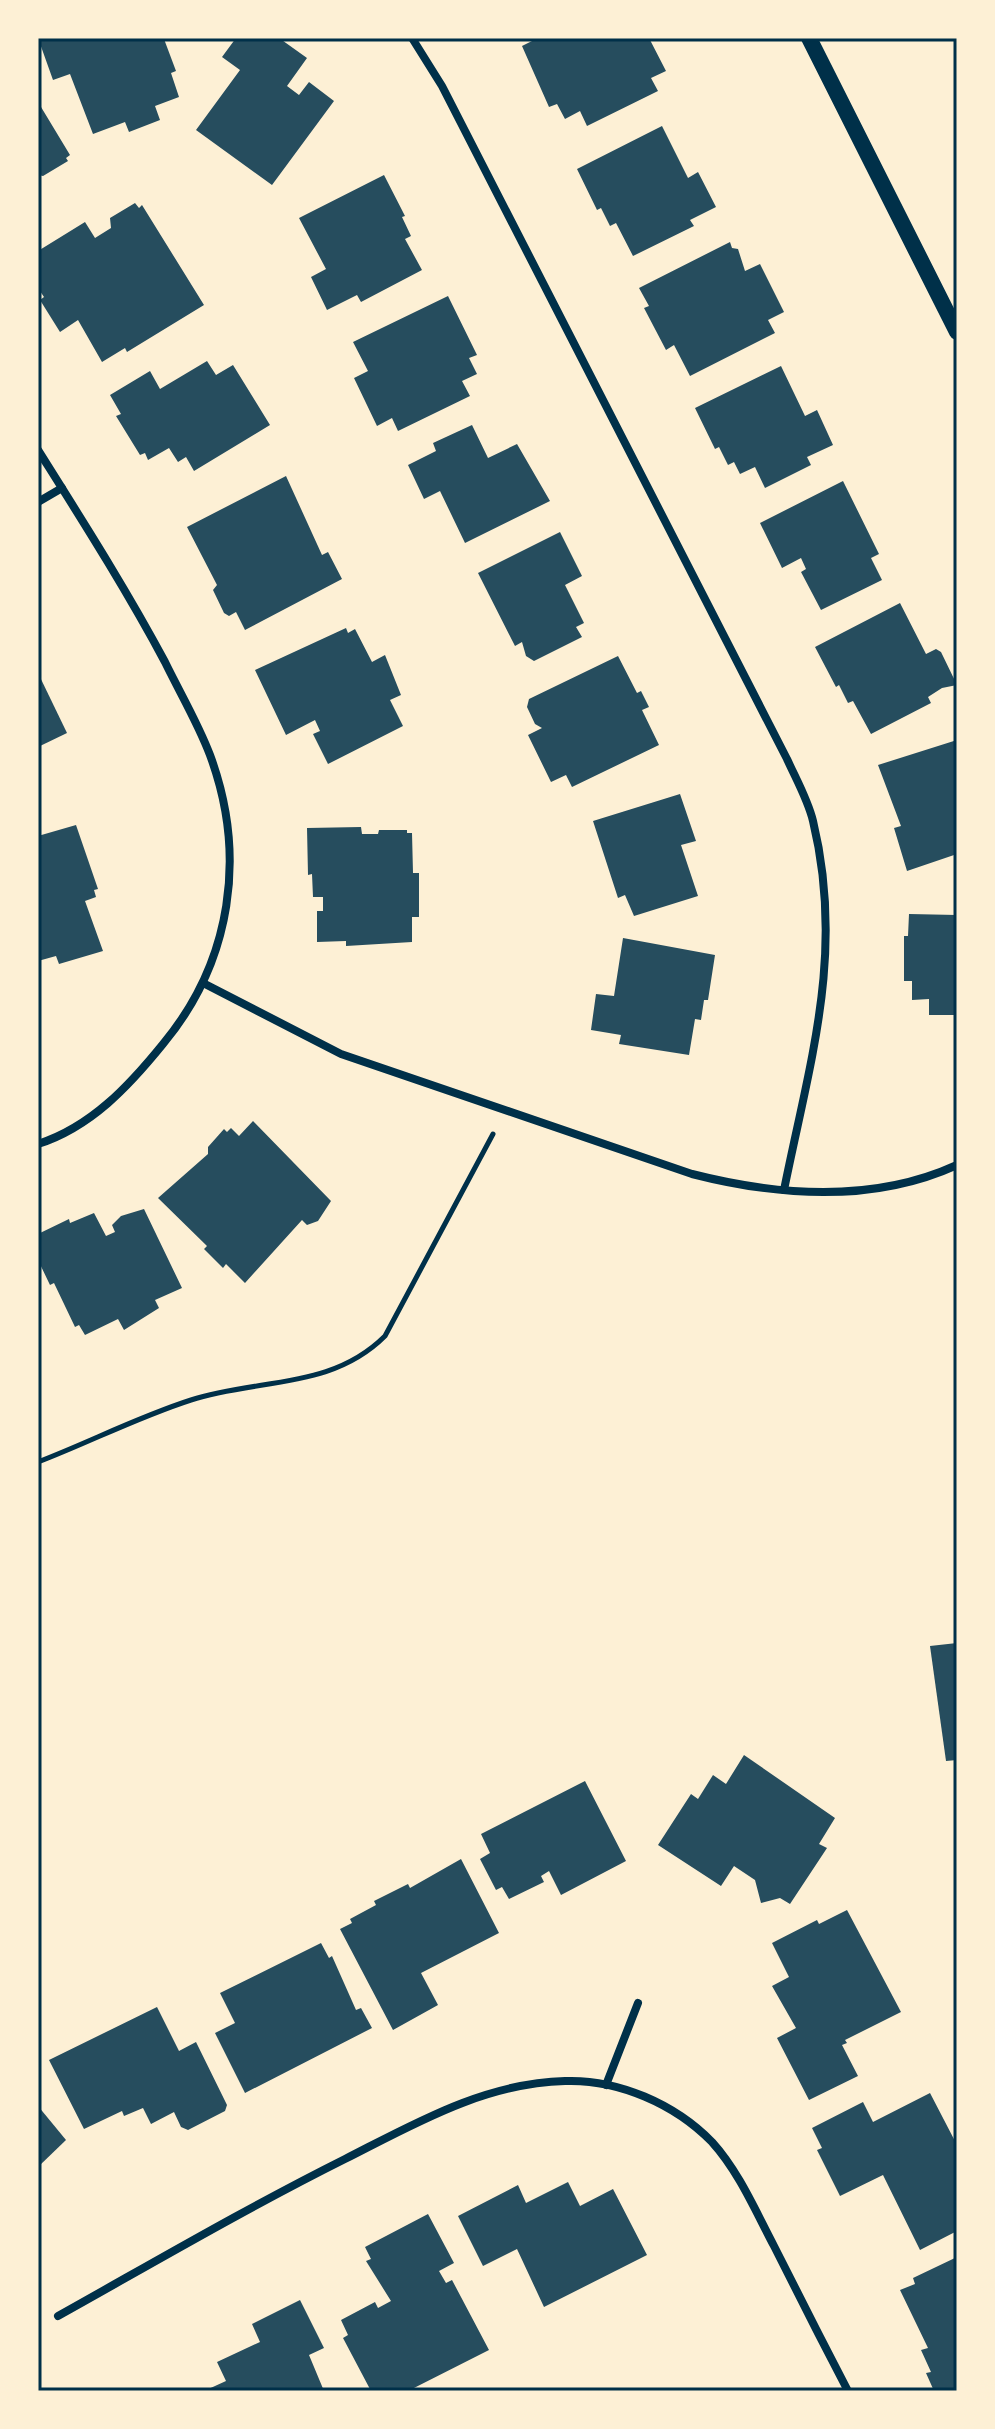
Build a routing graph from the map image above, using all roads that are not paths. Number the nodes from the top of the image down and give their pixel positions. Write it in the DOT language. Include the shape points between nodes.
graph roads {
  1 [pos="412,38"];
  2 [pos="809,38"];
  3 [pos="957,332"];
  4 [pos="38,450"];
  5 [pos="62,488"];
  6 [pos="38,502"];
  7 [pos="205,984"];
  8 [pos="38,1144"];
  9 [pos="957,1165"];
  10 [pos="784,1190"];
  11 [pos="638,2003"];
  12 [pos="606,2085"];
  13 [pos="58,2316"];
  14 [pos="848,2391"];
  1 -- 10 [label="street" via="471,142 787,759 812,818 828,929 826,980"];
  2 -- 3 [label="main road"];
  4 -- 5 [label="street"];
  5 -- 6 [label="street"];
  5 -- 7 [label="street" via="132,600 193,717 223,799 230,892"];
  7 -- 8 [label="street" via="183,1020 124,1091 96,1113"];
  7 -- 10 [label="street" via="341,1054 692,1174"];
  9 -- 10 [label="street" via="873,1189"];
  11 -- 12 [label="street"];
  12 -- 13 [label="street" via="565,2081 498,2091 449,2107 274,2195"];
  12 -- 14 [label="street" via="645,2096 676,2113 720,2153 737,2175"];
}
